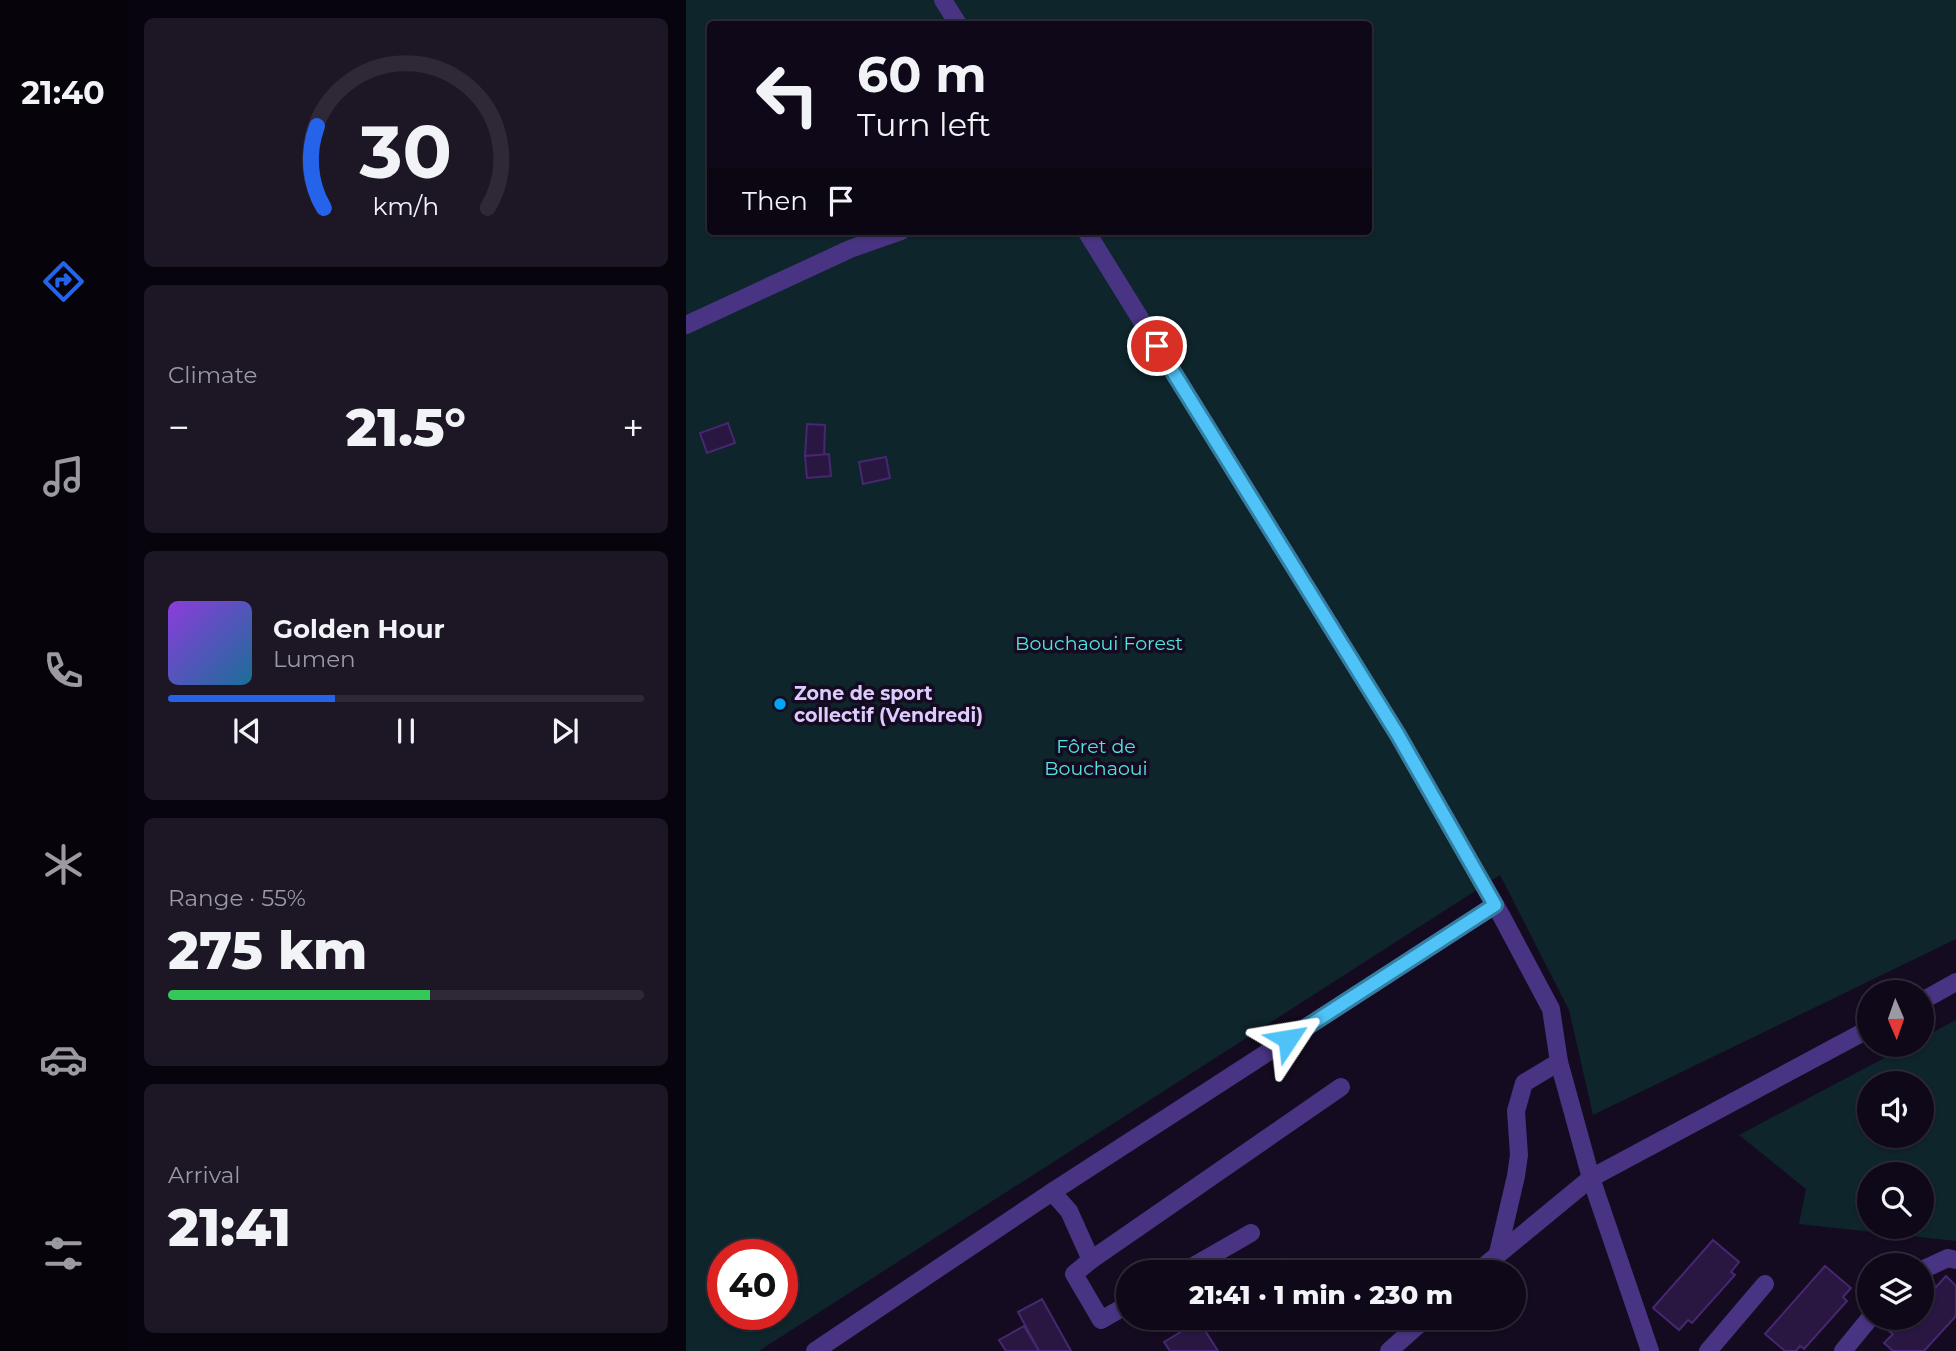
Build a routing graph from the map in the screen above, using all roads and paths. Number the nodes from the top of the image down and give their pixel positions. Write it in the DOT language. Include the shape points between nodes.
graph roads {
  1 [pos="943,0"];
  2 [pos="956,21"];
  3 [pos="890,235"];
  4 [pos="1088,235"];
  5 [pos="686,326"];
  6 [pos="1495,905"];
  7 [pos="1956,982"];
  8 [pos="1934,994"];
  9 [pos="1857,1035"];
  10 [pos="1559,1062"];
  11 [pos="1341,1087"];
  12 [pos="1591,1178"];
  13 [pos="1052,1192"];
  14 [pos="1251,1233"];
  15 [pos="1498,1253"];
  16 [pos="1091,1260"];
  17 [pos="1204,1260"];
  18 [pos="1490,1260"];
  19 [pos="1956,1260"];
  20 [pos="1934,1264"];
  21 [pos="1765,1284"];
  22 [pos="1116,1311"];
  23 [pos="1413,1330"];
  24 [pos="1860,1330"];
  25 [pos="815,1351"];
  26 [pos="1389,1351"];
  27 [pos="1650,1351"];
  28 [pos="1708,1351"];
  29 [pos="1843,1351"];
  1 -- 2 [label="street"];
  3 -- 5 [label="street"];
  4 -- 6 [label="street" via="1398,735"];
  6 -- 10 [label="street" via="1551,1009"];
  6 -- 13 [label="street"];
  7 -- 8 [label="street"];
  9 -- 12 [label="street"];
  10 -- 12 [label="street"];
  10 -- 15 [label="street" via="1524,1083 1516,1111 1516,1176"];
  11 -- 16 [label="street"];
  12 -- 15 [label="street"];
  12 -- 27 [label="street"];
  13 -- 16 [label="street" via="1069,1211"];
  13 -- 25 [label="street"];
  14 -- 17 [label="street"];
  15 -- 18 [label="street"];
  16 -- 22 [label="street" via="1074,1274 1101,1320"];
  19 -- 20 [label="street" via="1948,1258"];
  21 -- 28 [label="street"];
  23 -- 26 [label="street"];
  24 -- 29 [label="street"];
}
